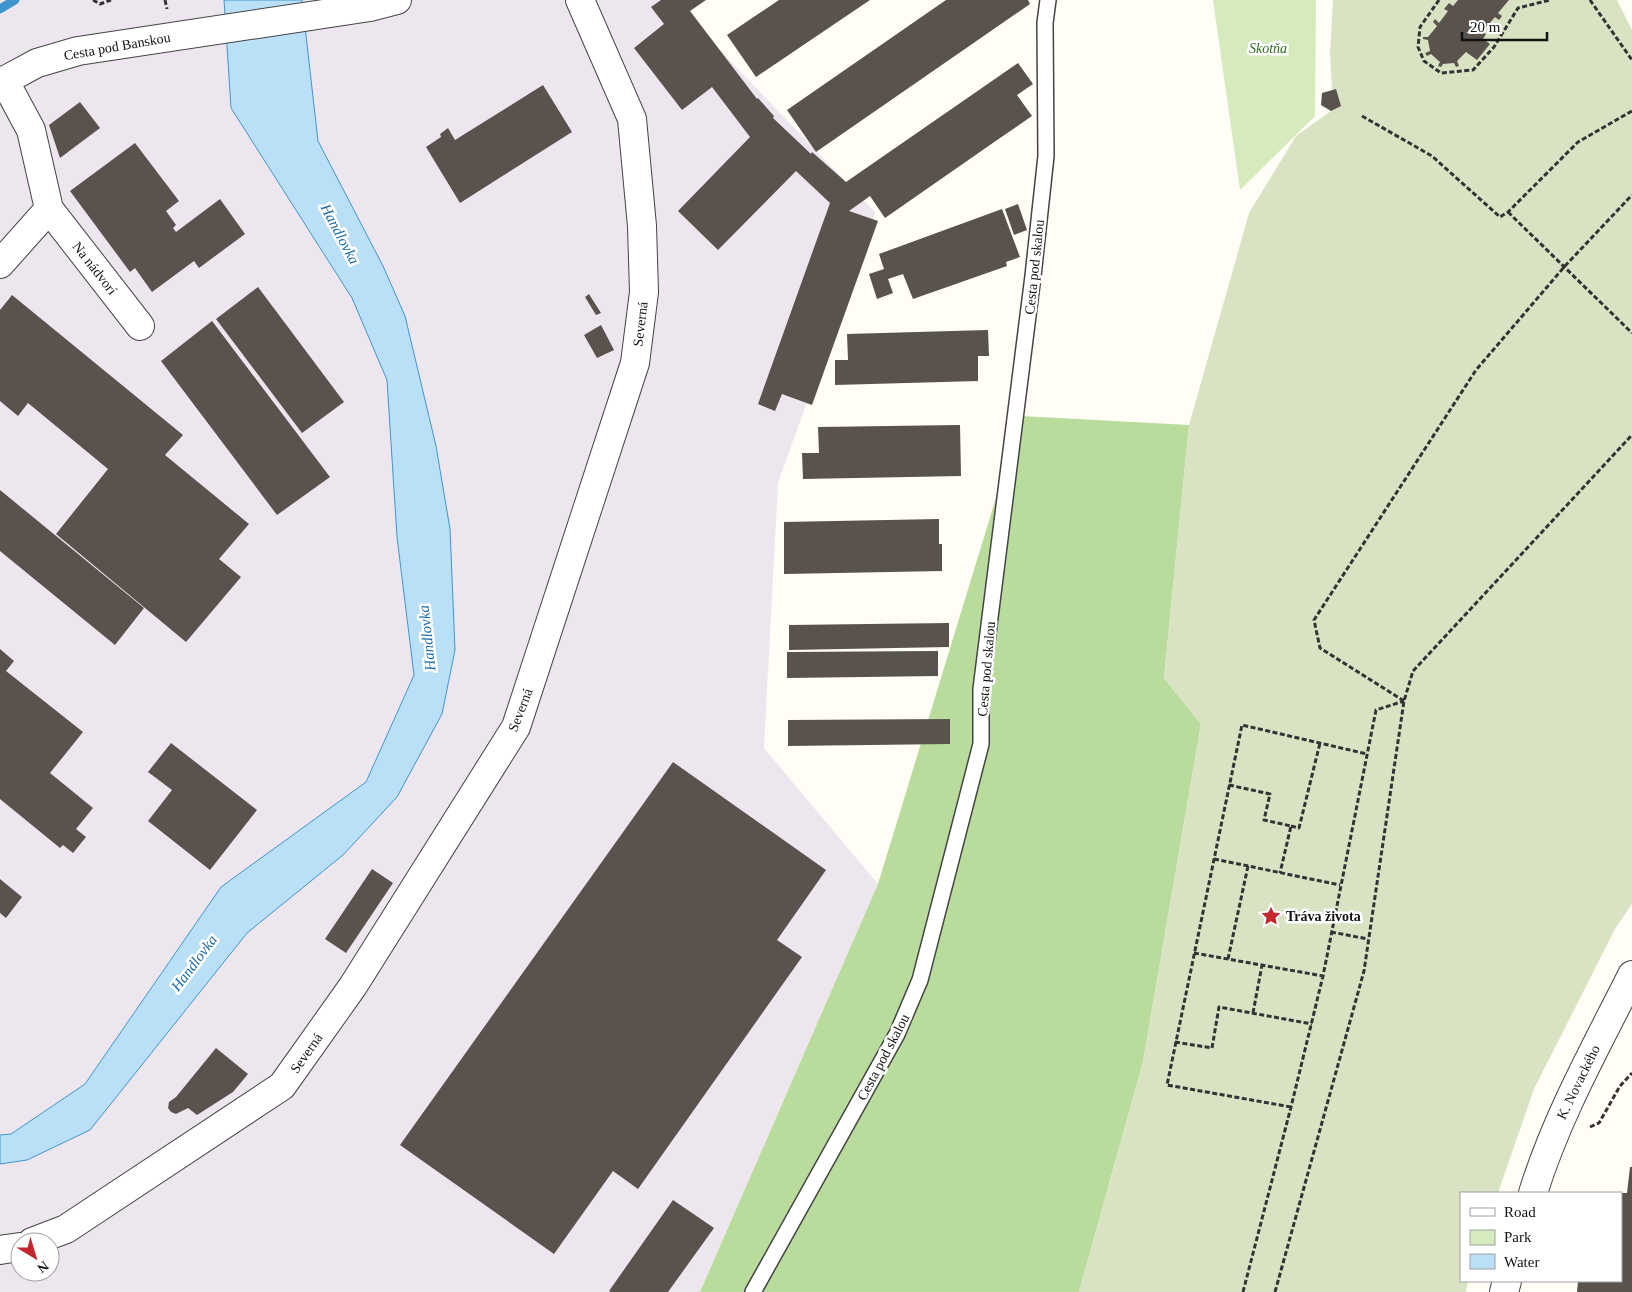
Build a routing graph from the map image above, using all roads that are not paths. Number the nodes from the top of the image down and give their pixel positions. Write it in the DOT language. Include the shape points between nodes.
graph roads {
  1 [pos="397,0"];
  2 [pos="580,0"];
  3 [pos="1048,0"];
  4 [pos="2,81"];
  5 [pos="49,210"];
  6 [pos="0,264"];
  7 [pos="140,326"];
  8 [pos="1632,975"];
  9 [pos="1533,1192"];
  10 [pos="58,1232"];
  11 [pos="753,1292"];
  1 -- 4 [label="street, Cesta pod Banskou" via="370,7 78,51 37,64"];
  2 -- 10 [label="street, Severná" via="632,119 642,226 644,292 635,363 516,727 353,986 282,1086"];
  3 -- 11 [label="lane, Cesta pod skalou" via="1045,23 1046,156 982,689 981,744 920,980 897,1034"];
  4 -- 5 [label="street, Na nádvorí" via="31,130"];
  5 -- 6 [label="street"];
  5 -- 7 [label="street, Na nádvorí"];
  8 -- 9 [label="street, K. Novackého" via="1557,1124"];
}
